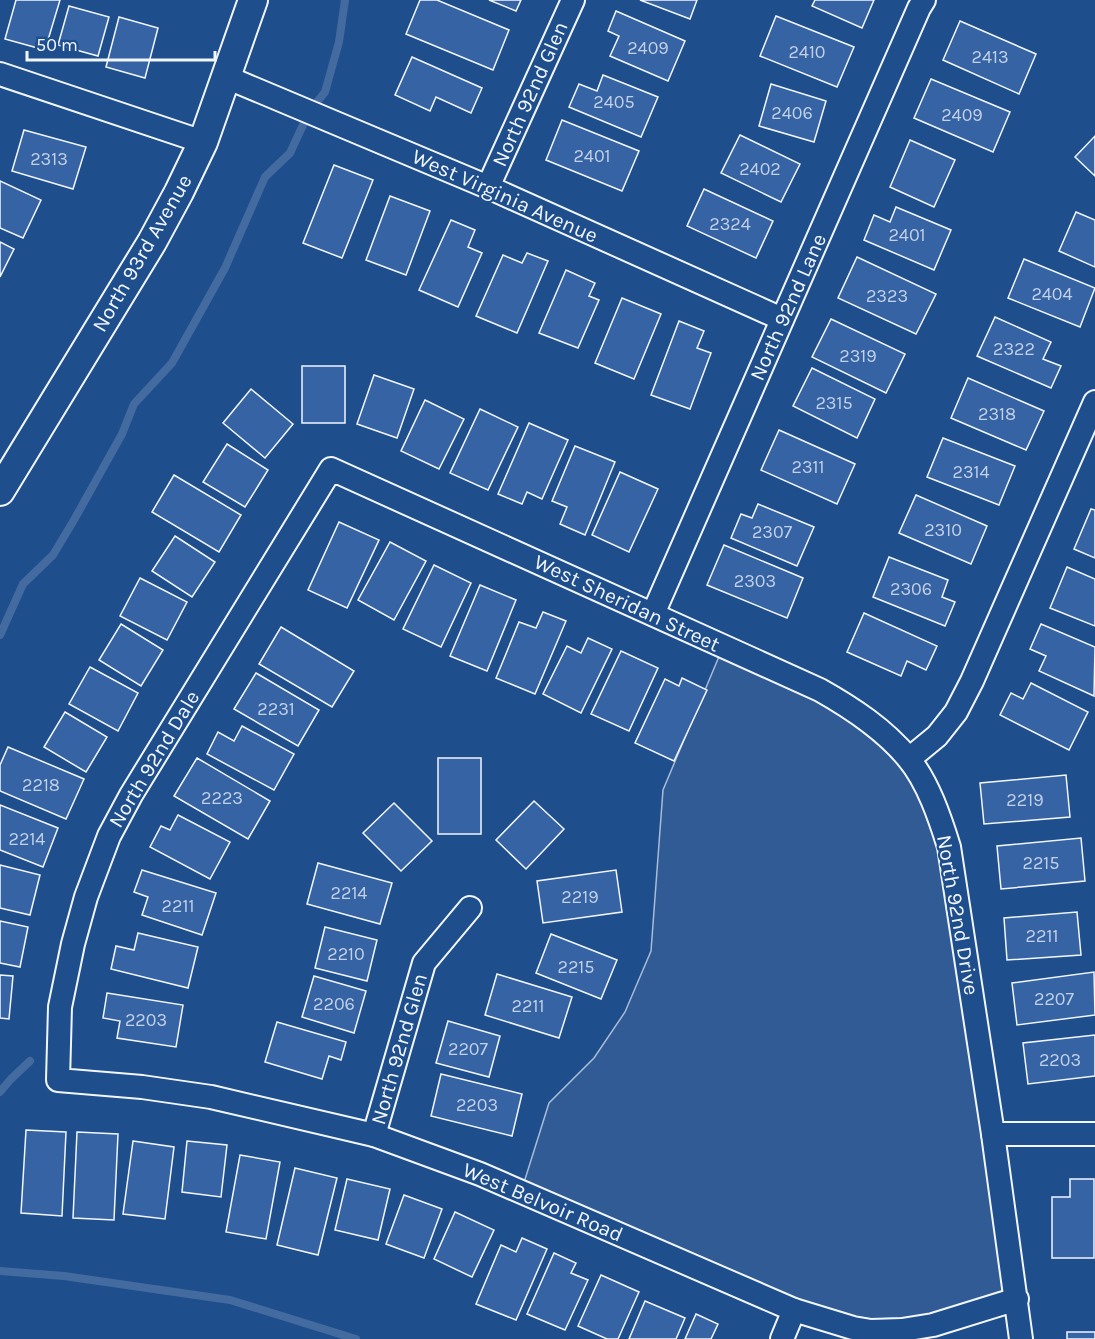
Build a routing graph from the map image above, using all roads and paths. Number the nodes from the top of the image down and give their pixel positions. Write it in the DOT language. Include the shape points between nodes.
graph roads {
  1 [pos="253,0"];
  2 [pos="573,0"];
  3 [pos="924,0"];
  4 [pos="226,77"];
  5 [pos="3,81"];
  6 [pos="203,142"];
  7 [pos="488,188"];
  8 [pos="782,319"];
  9 [pos="1095,402"];
  10 [pos="331,469"];
  11 [pos="0,491"];
  12 [pos="653,614"];
  13 [pos="909,759"];
  14 [pos="470,908"];
  15 [pos="58,1080"];
  16 [pos="993,1134"];
  17 [pos="1095,1134"];
  18 [pos="374,1135"];
  19 [pos="1017,1299"];
  20 [pos="794,1310"];
  21 [pos="782,1339"];
  22 [pos="1021,1339"];
  1 -- 4 [label="street, North 93rd Avenue"];
  2 -- 7 [label="street, North 92nd Glen"];
  3 -- 8 [label="street, North 92nd Lane"];
  4 -- 6 [label="street, North 93rd Avenue"];
  4 -- 7 [label="street, West Virginia Avenue"];
  5 -- 6 [label="street"];
  6 -- 11 [label="street, North 93rd Avenue" via="152,242"];
  7 -- 8 [label="street, West Virginia Avenue"];
  8 -- 12 [label="street, North 92nd Lane"];
  9 -- 13 [label="street" via="956,712 937,736"];
  10 -- 12 [label="street, West Sheridan Street"];
  10 -- 15 [label="street, North 92nd Dale" via="109,836 73,944 60,1007"];
  12 -- 13 [label="street, West Sheridan Street" via="845,704"];
  13 -- 16 [label="street, North 92nd Drive" via="926,788 949,847"];
  14 -- 18 [label="street, North 92nd Glen" via="424,963"];
  15 -- 18 [label="street, West Belvoir Road" via="212,1097"];
  16 -- 17 [label="street"];
  16 -- 19 [label="street, North 92nd Drive"];
  18 -- 20 [label="street, West Belvoir Road" via="480,1174"];
  19 -- 20 [label="street, West Belvoir Road" via="933,1325 902,1330 871,1331"];
  19 -- 22 [label="street, North 92nd Drive"];
  20 -- 21 [label="street"];
}
